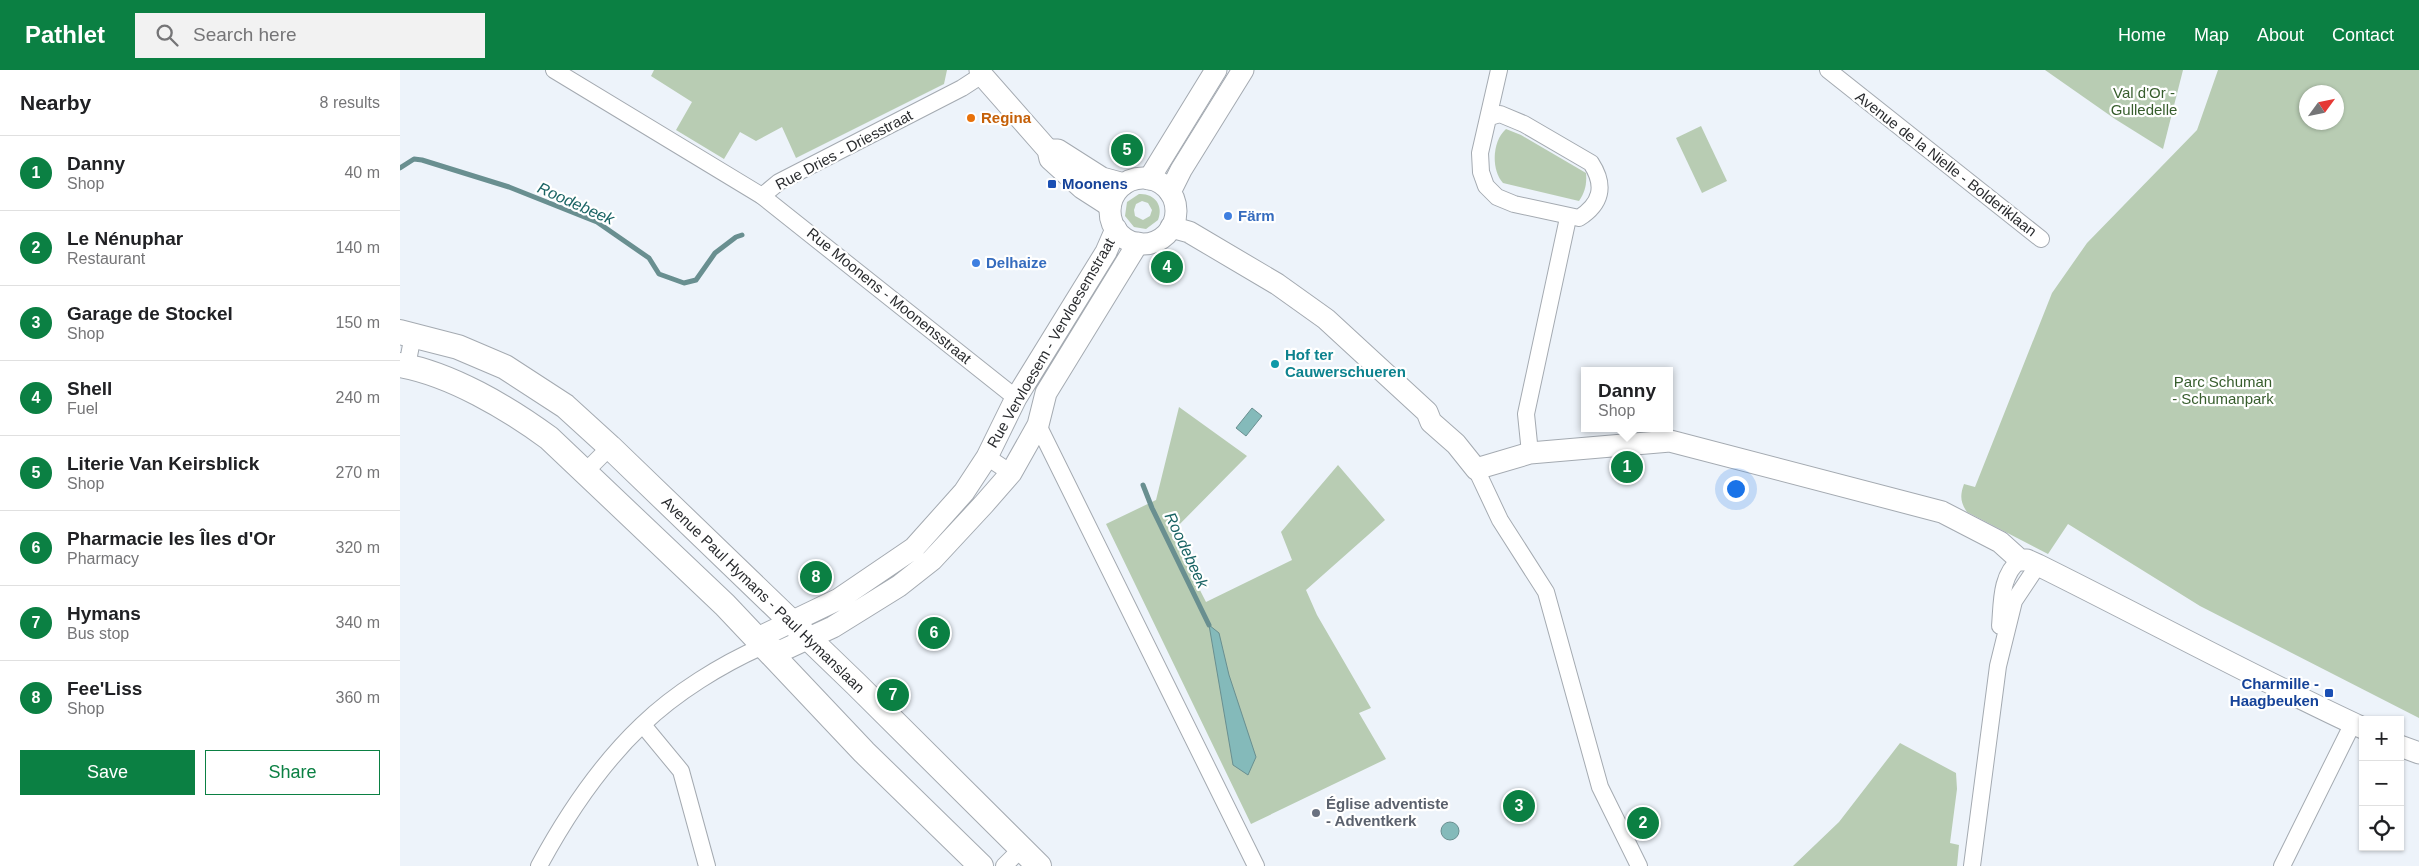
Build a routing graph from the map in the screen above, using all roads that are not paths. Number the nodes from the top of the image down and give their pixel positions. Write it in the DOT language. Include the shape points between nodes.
graph roads {
  1 [pos="554,70"];
  2 [pos="1216,70"];
  3 [pos="1243,70"];
  4 [pos="1499,70"];
  5 [pos="1828,70"];
  6 [pos="978,72"];
  7 [pos="1490,117"];
  8 [pos="1048,150"];
  9 [pos="1149,179"];
  10 [pos="1124,184"];
  11 [pos="1170,192"];
  12 [pos="762,196"];
  13 [pos="1110,206"];
  14 [pos="1568,218"];
  15 [pos="1171,227"];
  16 [pos="1116,229"];
  17 [pos="2041,239"];
  18 [pos="1138,243"];
  19 [pos="406,333"];
  20 [pos="403,366"];
  21 [pos="1016,398"];
  22 [pos="1427,412"];
  23 [pos="1038,425"];
  24 [pos="610,447"];
  25 [pos="1530,453"];
  26 [pos="987,457"];
  27 [pos="586,470"];
  28 [pos="1476,470"];
  29 [pos="1011,473"];
  30 [pos="2029,563"];
  31 [pos="791,622"];
  32 [pos="808,639"];
  33 [pos="763,646"];
  34 [pos="643,724"];
  35 [pos="2358,726"];
  36 [pos="2404,747"];
  37 [pos="2419,753"];
  38 [pos="1022,848"];
  39 [pos="539,866"];
  40 [pos="707,866"];
  41 [pos="981,866"];
  42 [pos="1004,866"];
  43 [pos="1039,866"];
  44 [pos="1256,866"];
  45 [pos="1639,866"];
  46 [pos="1972,866"];
  47 [pos="2282,866"];
  1 -- 12 [label="street, Rue Dries - Driesstraat"];
  2 -- 9 [label="street"];
  3 -- 11 [label="street"];
  4 -- 7 [label="street"];
  5 -- 17 [label="street, Avenue de la Nielle - Bolderiklaan"];
  6 -- 8 [label="street"];
  6 -- 12 [label="street, Rue Dries - Driesstraat" via="962,88 779,182"];
  7 -- 14 [label="street" via="1485,125 1480,153 1486,186 1497,197 1514,204"];
  7 -- 14 [label="street" via="1500,114 1524,124 1591,163 1598,173 1600,188 1597,202 1579,218"];
  8 -- 10 [label="street" via="1058,150 1102,178"];
  8 -- 13 [label="street" via="1050,159 1082,188"];
  9 -- 10 [label="street" via="1136,179"];
  9 -- 11 [label="street"];
  10 -- 13 [label="street"];
  11 -- 15 [label="street" via="1176,213"];
  12 -- 21 [label="street, Rue Moonens - Moonensstraat"];
  13 -- 16 [label="street"];
  14 -- 25 [label="street" via="1526,414"];
  15 -- 18 [label="street" via="1160,239"];
  15 -- 22 [label="street" via="1189,232 1277,284 1326,319"];
  16 -- 18 [label="street" via="1127,239"];
  16 -- 21 [label="street, Rue Vervloesem - Vervloesemstraat" via="1106,252"];
  18 -- 23 [label="street, Rue Vervloesem - Vervloesemstraat" via="1046,393"];
  19 -- 20 [label="street, Avenue Paul Hymans - Paul Hymanslaan"];
  19 -- 24 [label="main road, Avenue Paul Hymans - Paul Hymanslaan" via="458,348 505,367 564,406"];
  20 -- 27 [label="main road, Avenue Paul Hymans - Paul Hymanslaan" via="456,384 522,418"];
  21 -- 26 [label="street, Rue Vervloesem - Vervloesemstraat"];
  22 -- 25 [label="street" via="1437,415 1478,450"];
  22 -- 28 [label="street" via="1431,422 1456,444"];
  23 -- 29 [label="street, Rue Vervloesem - Vervloesemstraat"];
  23 -- 44 [label="street"];
  24 -- 27 [label="street"];
  24 -- 31 [label="main road, Avenue Paul Hymans - Paul Hymanslaan"];
  25 -- 28 [label="street"];
  25 -- 30 [label="street" via="1670,441 1942,512 2000,542"];
  26 -- 29 [label="street, Rue Vervloesem - Vervloesemstraat"];
  26 -- 31 [label="street, Rue Vervloesem - Vervloesemstraat" via="964,492 914,548 839,599"];
  27 -- 33 [label="main road, Avenue Paul Hymans - Paul Hymanslaan"];
  28 -- 45 [label="street" via="1500,520 1546,592 1600,787"];
  29 -- 32 [label="street, Rue Vervloesem - Vervloesemstraat" via="932,560 899,586"];
  30 -- 35 [label="street" via="2168,629 2293,696"];
  30 -- 46 [label="street" via="2010,569 2005,584 1998,666"];
  31 -- 32 [label="main road, Avenue Paul Hymans - Paul Hymanslaan"];
  31 -- 33 [label="street, Rue Vervloesem - Vervloesemstraat" via="764,635"];
  32 -- 33 [label="street, Rue Vervloesem - Vervloesemstraat" via="781,651"];
  32 -- 38 [label="main road, Avenue Paul Hymans - Paul Hymanslaan"];
  33 -- 34 [label="street, Rue Vervloesem - Vervloesemstraat" via="732,660"];
  33 -- 41 [label="main road, Avenue Paul Hymans - Paul Hymanslaan" via="864,752"];
  34 -- 39 [label="street, Rue Vervloesem - Vervloesemstraat" via="599,774"];
  34 -- 40 [label="street" via="681,772"];
  35 -- 47 [label="street"];
  36 -- 37 [label="street"];
  38 -- 42 [label="street"];
  38 -- 43 [label="main road, Avenue Paul Hymans - Paul Hymanslaan"];
}
